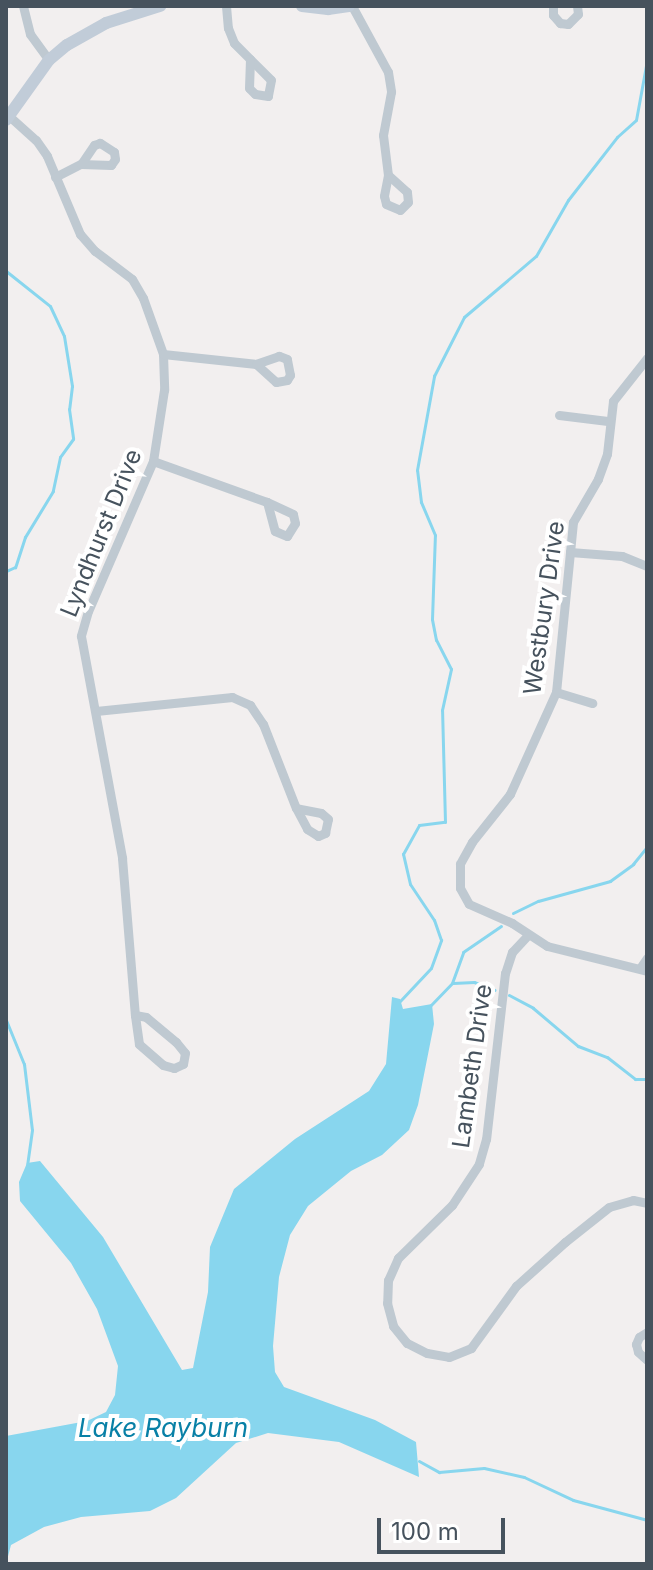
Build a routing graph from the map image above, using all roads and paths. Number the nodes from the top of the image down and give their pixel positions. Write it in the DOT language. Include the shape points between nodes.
graph roads {
  1 [pos="23,6"];
  2 [pos="160,6"];
  3 [pos="226,6"];
  4 [pos="302,6"];
  5 [pos="350,6"];
  6 [pos="553,6"];
  7 [pos="577,6"];
  8 [pos="250,59"];
  9 [pos="49,60"];
  10 [pos="7,118"];
  11 [pos="81,164"];
  12 [pos="388,175"];
  13 [pos="55,177"];
  14 [pos="163,354"];
  15 [pos="647,358"];
  16 [pos="256,364"];
  17 [pos="559,415"];
  18 [pos="608,421"];
  19 [pos="153,461"];
  20 [pos="267,502"];
  21 [pos="570,552"];
  22 [pos="647,566"];
  23 [pos="556,692"];
  24 [pos="592,703"];
  25 [pos="96,711"];
  26 [pos="296,808"];
  27 [pos="527,936"];
  28 [pos="647,958"];
  29 [pos="644,969"];
  30 [pos="135,1015"];
  31 [pos="647,1203"];
  32 [pos="647,1332"];
  33 [pos="647,1360"];
  1 -- 9 [label="street" via="30,34"];
  2 -- 9 [label="street" via="88,32"];
  3 -- 8 [label="street" via="234,43"];
  4 -- 5 [label="street"];
  5 -- 12 [label="street" via="388,72 391,92 383,135"];
  6 -- 7 [label="street" via="553,15 568,24 578,14"];
  9 -- 10 [label="street"];
  10 -- 13 [label="street, Lyndhurst Drive" via="36,140"];
  11 -- 13 [label="street"];
  13 -- 14 [label="street, Lyndhurst Drive" via="80,234 132,279"];
  14 -- 16 [label="street"];
  14 -- 19 [label="street, Lyndhurst Drive" via="164,390"];
  15 -- 18 [label="street, Westbury Drive" via="613,401"];
  17 -- 18 [label="street"];
  18 -- 21 [label="street, Westbury Drive" via="607,454 573,522"];
  19 -- 20 [label="street"];
  19 -- 25 [label="street, Lyndhurst Drive" via="81,636"];
  21 -- 22 [label="street" via="622,556"];
  21 -- 23 [label="street, Westbury Drive"];
  23 -- 24 [label="street"];
  23 -- 27 [label="street, Westbury Drive" via="510,794 460,864 460,888 469,904 512,923"];
  25 -- 26 [label="street" via="232,697 250,705 263,724"];
  25 -- 30 [label="street, Lyndhurst Drive" via="122,858"];
  27 -- 29 [label="street, Westbury Drive" via="547,946"];
  27 -- 31 [label="street, Lambeth Drive" via="512,952 505,973 479,1164 452,1205 398,1258 388,1280 393,1326 407,1343 427,1353 449,1357 471,1348 516,1286 565,1242 609,1207 633,1200"];
  28 -- 29 [label="street"];
  30 -- 30 [label="street, Lyndhurst Drive" via="146,1017 176,1042 185,1053 183,1064 163,1065 139,1044"];
  32 -- 33 [label="street" via="636,1344"];
}
